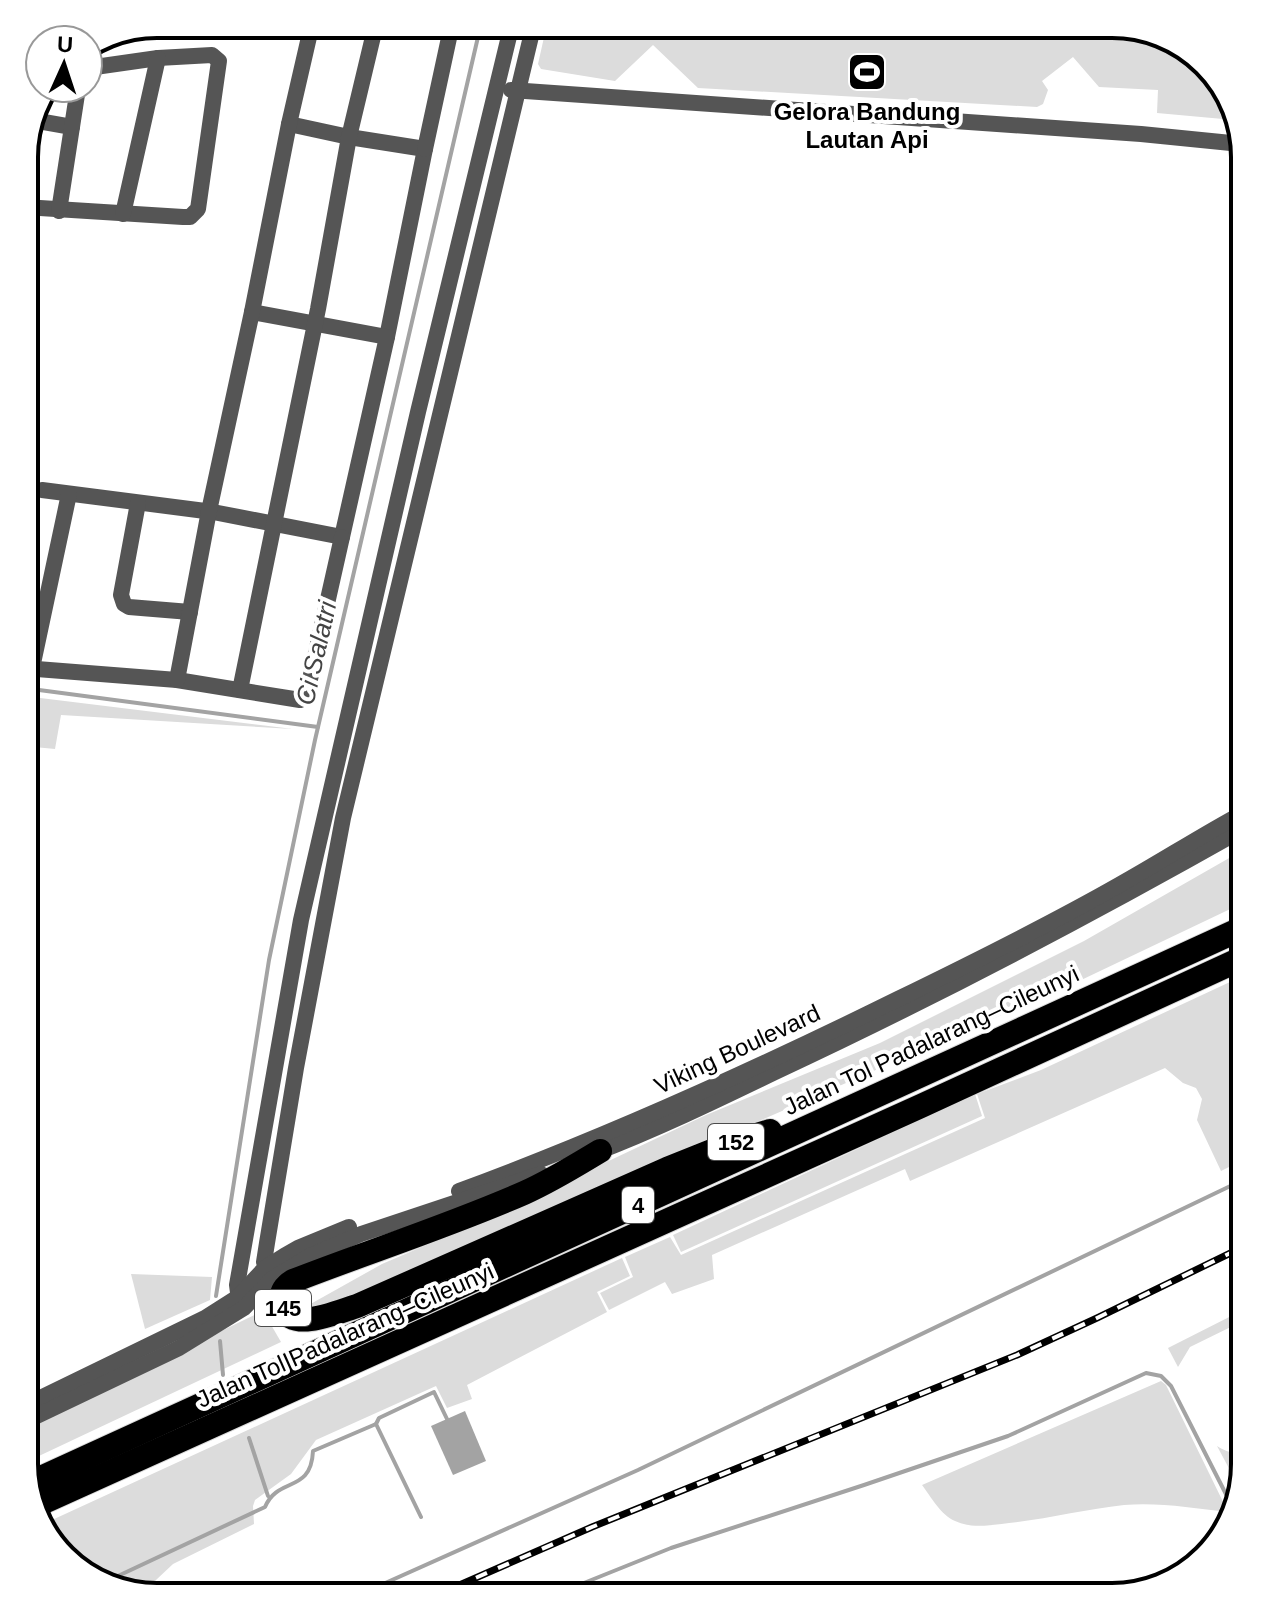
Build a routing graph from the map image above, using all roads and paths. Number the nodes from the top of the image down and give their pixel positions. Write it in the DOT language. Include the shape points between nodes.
graph roads {
  1 [pos="309,38"];
  2 [pos="373,38"];
  3 [pos="449,38"];
  4 [pos="509,38"];
  5 [pos="531,38"];
  6 [pos="158,58"];
  7 [pos="104,66"];
  8 [pos="497,89"];
  9 [pos="519,91"];
  10 [pos="76,104"];
  11 [pos="44,122"];
  12 [pos="289,124"];
  13 [pos="72,127"];
  14 [pos="349,137"];
  15 [pos="1230,143"];
  16 [pos="425,149"];
  17 [pos="38,209"];
  18 [pos="59,211"];
  19 [pos="123,214"];
  20 [pos="252,312"];
  21 [pos="315,325"];
  22 [pos="387,337"];
  23 [pos="42,490"];
  24 [pos="69,494"];
  25 [pos="138,503"];
  26 [pos="209,511"];
  27 [pos="274,523"];
  28 [pos="342,537"];
  29 [pos="190,612"];
  30 [pos="38,626"];
  31 [pos="38,669"];
  32 [pos="177,680"];
  33 [pos="240,690"];
  34 [pos="1231,820"];
  35 [pos="1231,836"];
  36 [pos="1231,933"];
  37 [pos="1231,963"];
  38 [pos="858,1105"];
  39 [pos="869,1130"];
  40 [pos="600,1151"];
  41 [pos="617,1190"];
  42 [pos="270,1228"];
  43 [pos="298,1248"];
  44 [pos="269,1274"];
  45 [pos="241,1302"];
  46 [pos="38,1399"];
  47 [pos="38,1415"];
  48 [pos="39,1479"];
  49 [pos="44,1502"];
  1 -- 12 [label="street"];
  2 -- 14 [label="street"];
  3 -- 16 [label="street"];
  4 -- 8 [label="street"];
  5 -- 9 [label="street"];
  6 -- 7 [label="street"];
  6 -- 19 [label="street"];
  6 -- 19 [label="street" via="212,55 219,61 198,209 190,217"];
  8 -- 9 [label="street"];
  8 -- 45 [label="street" via="301,920 237,1285"];
  9 -- 15 [label="street"];
  9 -- 42 [label="street" via="343,818"];
  10 -- 13 [label="street"];
  11 -- 13 [label="street"];
  12 -- 14 [label="street"];
  12 -- 20 [label="street"];
  13 -- 18 [label="street"];
  14 -- 16 [label="street"];
  14 -- 21 [label="street"];
  16 -- 22 [label="street"];
  17 -- 18 [label="street"];
  18 -- 19 [label="street"];
  20 -- 21 [label="street"];
  20 -- 26 [label="street"];
  21 -- 22 [label="street"];
  21 -- 27 [label="street"];
  22 -- 28 [label="street"];
  23 -- 24 [label="street"];
  24 -- 25 [label="street"];
  24 -- 30 [label="street"];
  25 -- 26 [label="street"];
  25 -- 29 [label="street" via="122,600 129,607"];
  26 -- 27 [label="street"];
  26 -- 29 [label="street"];
  27 -- 28 [label="street"];
  27 -- 33 [label="street"];
  28 -- 33 [label="street" via="306,697"];
  29 -- 32 [label="street"];
  31 -- 32 [label="street"];
  32 -- 33 [label="street"];
  34 -- 43 [label="street, Viking Boulevard" via="990,954 642,1119"];
  35 -- 40 [label="street, Viking Boulevard" via="881,1022"];
  36 -- 38 [label="highway, Jalan Tol Padalarang–Cileunyi / 4"];
  37 -- 39 [label="highway, Jalan Tol Padalarang–Cileunyi / 4"];
  38 -- 39 [label="highway"];
  38 -- 41 [label="highway, 152" via="737,1141"];
  38 -- 48 [label="highway, Jalan Tol Padalarang–Cileunyi / 4"];
  39 -- 49 [label="highway, Jalan Tol Padalarang–Cileunyi / 4"];
  40 -- 41 [label="highway, 145" via="524,1193 293,1281 282,1293 283,1308 302,1321 357,1306"];
  40 -- 44 [label="street, Viking Boulevard" via="346,1240"];
  42 -- 43 [label="street" via="279,1242"];
  42 -- 44 [label="street" via="264,1262"];
  43 -- 44 [label="street, Viking Boulevard"];
  44 -- 45 [label="street, Viking Boulevard"];
  45 -- 46 [label="street"];
  45 -- 47 [label="street" via="179,1348"];
}
